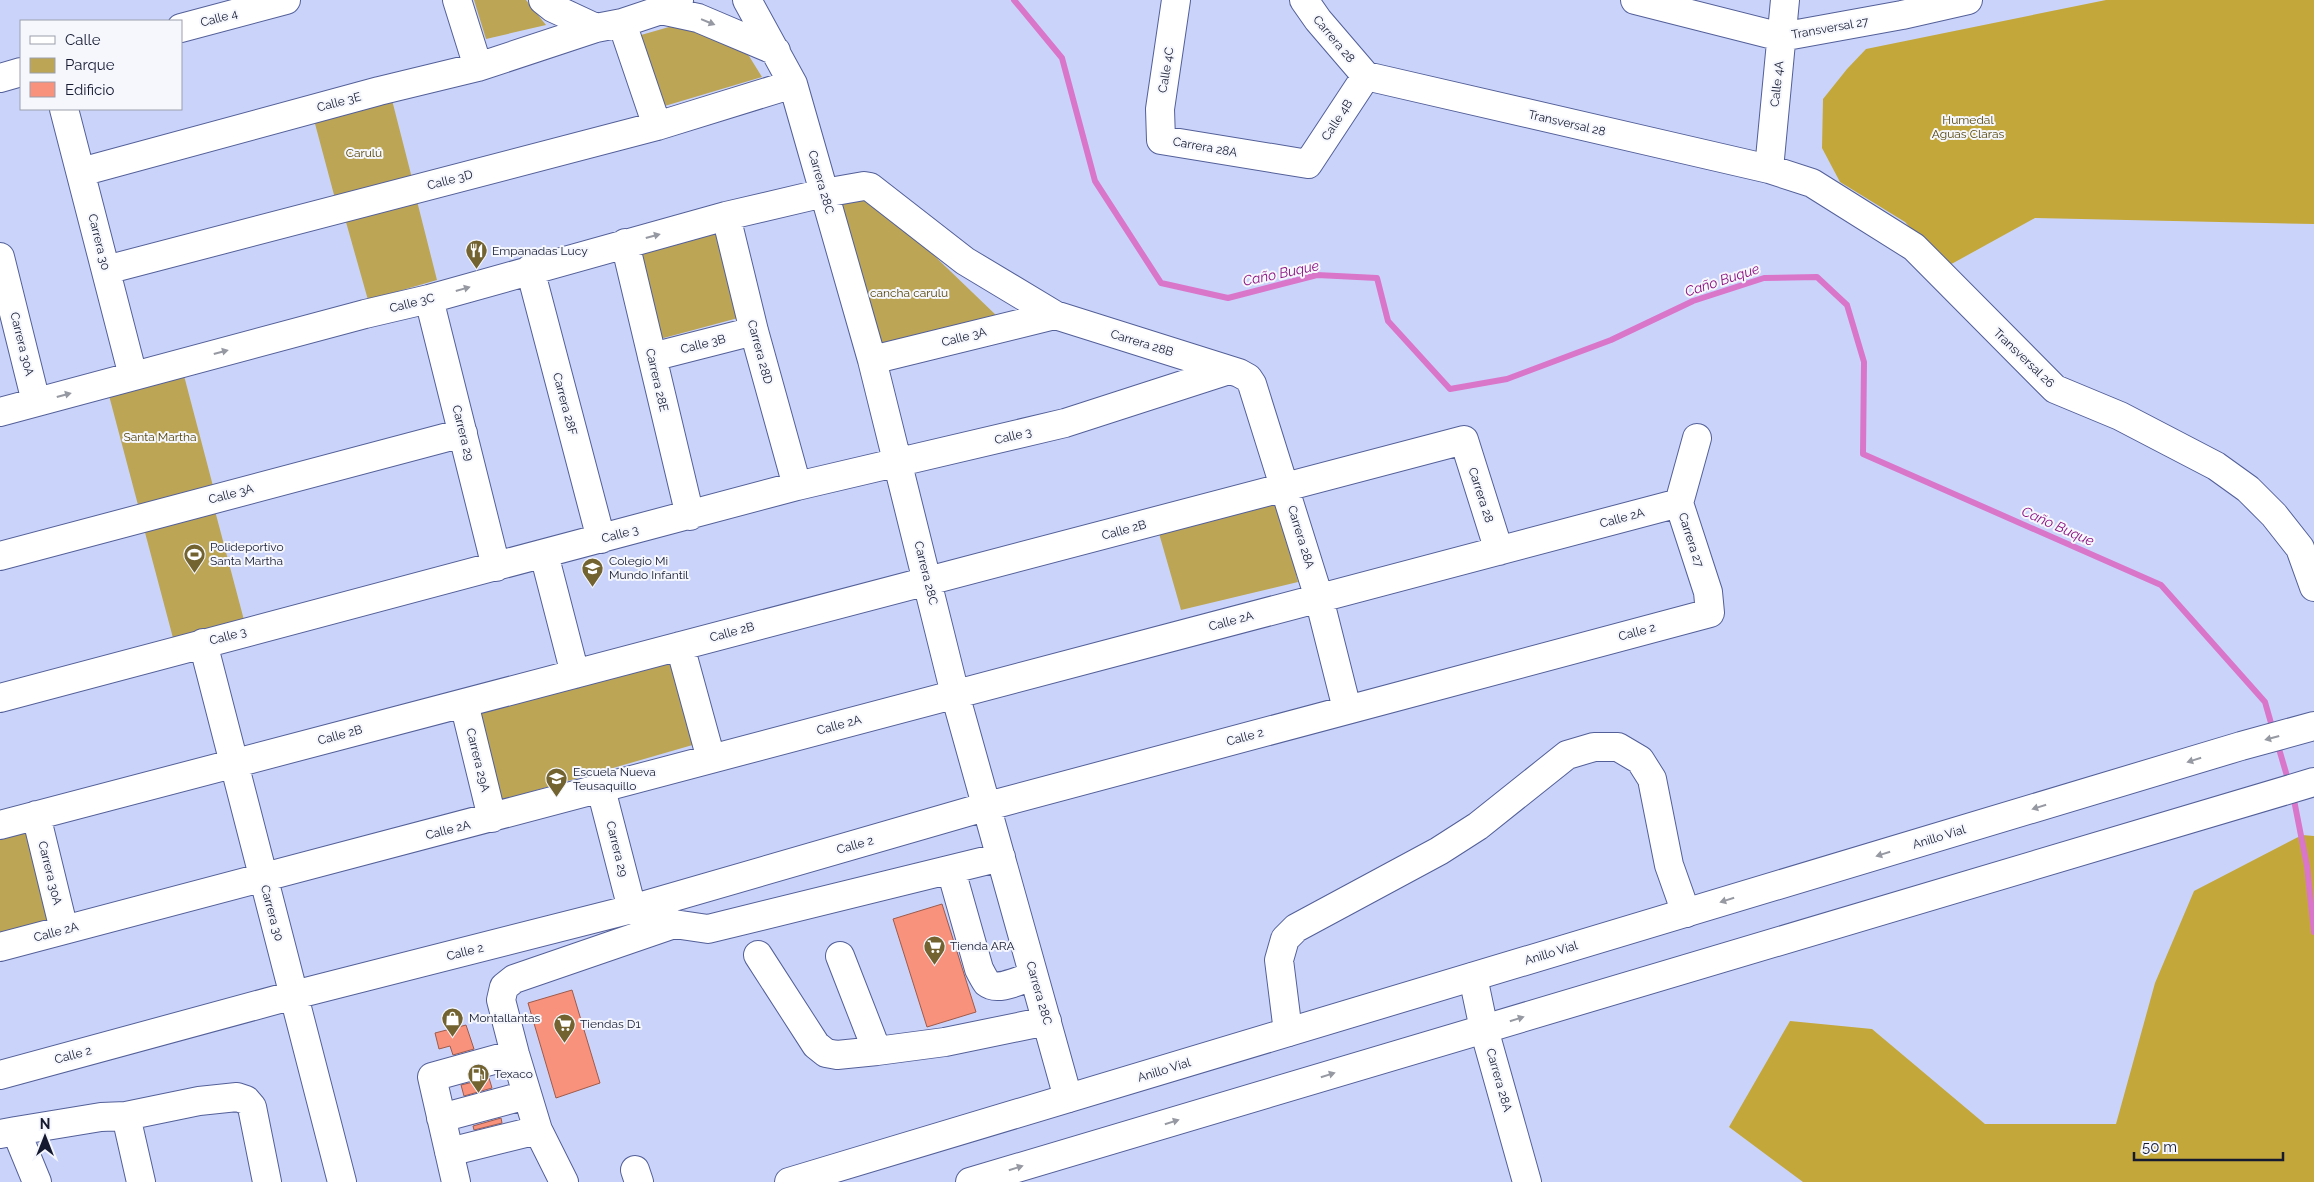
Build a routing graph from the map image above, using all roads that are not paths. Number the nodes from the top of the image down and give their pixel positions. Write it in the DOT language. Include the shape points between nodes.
graph roads {
  1 [pos="286,0"];
  2 [pos="457,0"];
  3 [pos="543,0"];
  4 [pos="747,0"];
  5 [pos="1176,0"];
  6 [pos="1304,0"];
  7 [pos="1635,0"];
  8 [pos="1785,0"];
  9 [pos="1957,1"];
  10 [pos="670,5"];
  11 [pos="1903,8"];
  12 [pos="609,26"];
  13 [pos="182,28"];
  14 [pos="1781,37"];
  15 [pos="776,51"];
  16 [pos="478,67"];
  17 [pos="20,72"];
  18 [pos="1366,76"];
  19 [pos="0,78"];
  20 [pos="793,84"];
  21 [pos="64,110"];
  22 [pos="657,126"];
  23 [pos="1161,140"];
  24 [pos="1308,164"];
  25 [pos="1768,169"];
  26 [pos="81,172"];
  27 [pos="824,193"];
  28 [pos="726,216"];
  29 [pos="626,243"];
  30 [pos="0,257"];
  31 [pos="530,269"];
  32 [pos="106,270"];
  33 [pos="429,299"];
  34 [pos="1055,315"];
  35 [pos="754,331"];
  36 [pos="652,357"];
  37 [pos="872,360"];
  38 [pos="1234,371"];
  39 [pos="134,376"];
  40 [pos="36,402"];
  41 [pos="0,412"];
  42 [pos="463,433"];
  43 [pos="1697,438"];
  44 [pos="1464,440"];
  45 [pos="899,462"];
  46 [pos="797,486"];
  47 [pos="1286,487"];
  48 [pos="1679,503"];
  49 [pos="690,516"];
  50 [pos="601,539"];
  51 [pos="1499,550"];
  52 [pos="544,554"];
  53 [pos="0,556"];
  54 [pos="496,567"];
  55 [pos="928,581"];
  56 [pos="2314,587"];
  57 [pos="1319,598"];
  58 [pos="1710,613"];
  59 [pos="203,643"];
  60 [pos="680,646"];
  61 [pos="575,674"];
  62 [pos="956,694"];
  63 [pos="0,698"];
  64 [pos="464,703"];
  65 [pos="1347,709"];
  66 [pos="2309,728"];
  67 [pos="711,759"];
  68 [pos="234,763"];
  69 [pos="2314,782"];
  70 [pos="601,789"];
  71 [pos="988,806"];
  72 [pos="36,815"];
  73 [pos="492,818"];
  74 [pos="0,825"];
  75 [pos="1001,857"];
  76 [pos="952,870"];
  77 [pos="262,878"];
  78 [pos="632,909"];
  79 [pos="1686,913"];
  80 [pos="674,924"];
  81 [pos="64,930"];
  82 [pos="0,947"];
  83 [pos="758,955"];
  84 [pos="840,956"];
  85 [pos="1034,976"];
  86 [pos="1473,977"];
  87 [pos="294,995"];
  88 [pos="1047,1021"];
  89 [pos="1484,1029"];
  90 [pos="1288,1032"];
  91 [pos="877,1051"];
  92 [pos="515,1054"];
  93 [pos="0,1074"];
  94 [pos="527,1095"];
  95 [pos="1068,1098"];
  96 [pos="126,1116"];
  97 [pos="441,1118"];
  98 [pos="538,1130"];
  99 [pos="8,1133"];
  100 [pos="449,1152"];
  101 [pos="37,1182"];
  102 [pos="141,1182"];
  103 [pos="267,1182"];
  104 [pos="342,1182"];
  105 [pos="456,1182"];
  106 [pos="564,1182"];
  107 [pos="790,1182"];
  108 [pos="970,1182"];
  109 [pos="1527,1182"];
  1 -- 13 [label="main road, Calle 4"];
  2 -- 16 [label="main road"];
  3 -- 12 [label="main road" via="553,8"];
  4 -- 15 [label="main road, Carrera 28C"];
  5 -- 23 [label="main road, Calle 4C" via="1160,109"];
  6 -- 18 [label="main road, Carrera 28"];
  7 -- 14 [label="main road, Transversal 27"];
  8 -- 14 [label="main road, Calle 4A"];
  9 -- 11 [label="main road, Transversal 27"];
  10 -- 12 [label="main road"];
  10 -- 15 [label="main road, one-way"];
  11 -- 14 [label="main road, Transversal 27"];
  12 -- 16 [label="main road, Calle 3E"];
  12 -- 22 [label="main road"];
  14 -- 25 [label="main road, Calle 4A"];
  15 -- 20 [label="main road, Carrera 28C"];
  16 -- 26 [label="main road, Calle 3E"];
  17 -- 19 [label="main road"];
  18 -- 24 [label="main road, Calle 4B"];
  18 -- 25 [label="main road, Transversal 28"];
  20 -- 22 [label="main road, Calle 3D"];
  20 -- 27 [label="main road, Carrera 28C"];
  21 -- 26 [label="main road, Carrera 30"];
  22 -- 32 [label="main road, Calle 3D"];
  23 -- 24 [label="main road, Carrera 28A"];
  25 -- 56 [label="main road, Transversal 26" via="1812,183 1914,247 2055,390 2120,416 2216,466 2248,489 2300,548"];
  26 -- 32 [label="main road, Carrera 30"];
  27 -- 28 [label="main road, Calle 3C"];
  27 -- 34 [label="main road, Carrera 28B" via="864,186 875,190 965,261"];
  27 -- 37 [label="main road, Carrera 28C"];
  29 -- 28 [label="main road, Calle 3C, one-way"];
  28 -- 35 [label="main road, Carrera 28D"];
  29 -- 31 [label="main road, Calle 3C"];
  29 -- 36 [label="main road, Carrera 28E"];
  30 -- 40 [label="main road, Carrera 30A"];
  33 -- 31 [label="main road, Calle 3C, one-way"];
  31 -- 50 [label="main road, Carrera 28F"];
  32 -- 39 [label="main road, Carrera 30"];
  39 -- 33 [label="main road, Calle 3C, one-way"];
  33 -- 42 [label="main road, Carrera 29"];
  34 -- 37 [label="main road, Calle 3A"];
  34 -- 38 [label="main road, Carrera 28B"];
  35 -- 36 [label="main road, Calle 3B"];
  35 -- 46 [label="main road, Carrera 28D"];
  36 -- 49 [label="main road, Carrera 28E"];
  37 -- 45 [label="main road, Carrera 28C"];
  38 -- 45 [label="main road, Calle 3" via="1065,423"];
  38 -- 47 [label="main road, Carrera 28A" via="1248,378 1252,384"];
  40 -- 39 [label="main road, Calle 3C, one-way"];
  40 -- 41 [label="main road, Calle 3C"];
  42 -- 53 [label="main road, Calle 3A"];
  42 -- 54 [label="main road, Carrera 29"];
  43 -- 48 [label="main road, Carrera 27"];
  44 -- 47 [label="main road, Calle 2B"];
  44 -- 51 [label="main road, Carrera 28"];
  45 -- 46 [label="main road, Calle 3"];
  45 -- 55 [label="main road, Carrera 28C"];
  46 -- 49 [label="main road, Calle 3"];
  47 -- 55 [label="main road, Calle 2B"];
  47 -- 57 [label="main road, Carrera 28A"];
  48 -- 51 [label="main road, Calle 2A"];
  48 -- 58 [label="main road, Carrera 27" via="1708,592"];
  49 -- 50 [label="main road, Calle 3"];
  50 -- 52 [label="main road, Calle 3"];
  51 -- 57 [label="main road, Calle 2A"];
  52 -- 54 [label="main road, Calle 3"];
  52 -- 61 [label="main road"];
  54 -- 59 [label="main road, Calle 3"];
  55 -- 60 [label="main road, Calle 2B"];
  55 -- 62 [label="main road, Carrera 28C"];
  57 -- 62 [label="main road, Calle 2A"];
  57 -- 65 [label="main road, Carrera 28A"];
  58 -- 65 [label="main road, Calle 2"];
  59 -- 63 [label="main road, Calle 3"];
  59 -- 68 [label="main road, Carrera 30"];
  60 -- 61 [label="main road, Calle 2B"];
  60 -- 67 [label="main road"];
  61 -- 64 [label="main road, Calle 2B"];
  62 -- 67 [label="main road, Calle 2A"];
  62 -- 71 [label="main road, Carrera 28C"];
  64 -- 68 [label="main road, Calle 2B"];
  64 -- 73 [label="main road, Carrera 29A"];
  65 -- 71 [label="main road, Calle 2"];
  66 -- 79 [label="main road, Anillo Vial, one-way"];
  67 -- 70 [label="main road, Calle 2A"];
  68 -- 72 [label="main road, Calle 2B"];
  68 -- 77 [label="main road, Carrera 30"];
  89 -- 69 [label="main road, one-way"];
  70 -- 73 [label="main road, Calle 2A"];
  70 -- 78 [label="main road, Carrera 29"];
  71 -- 75 [label="main road, Carrera 28C"];
  71 -- 78 [label="main road, Calle 2"];
  72 -- 74 [label="main road, Calle 2B"];
  72 -- 81 [label="main road, Carrera 30A"];
  73 -- 77 [label="main road, Calle 2A"];
  75 -- 76 [label="main road"];
  75 -- 85 [label="main road, Carrera 28C"];
  76 -- 80 [label="main road" via="708,929"];
  76 -- 85 [label="main road" via="979,969 987,982 999,986"];
  77 -- 81 [label="main road, Calle 2A"];
  77 -- 87 [label="main road, Carrera 30"];
  78 -- 80 [label="main road"];
  78 -- 87 [label="main road, Calle 2"];
  79 -- 86 [label="main road, Anillo Vial"];
  79 -- 90 [label="main road" via="1669,865 1652,779 1640,760 1618,747 1594,747 1567,755 1462,836 1296,928 1285,939 1279,960"];
  80 -- 92 [label="main road" via="514,979 504,988 501,1000"];
  81 -- 82 [label="main road, Calle 2A"];
  83 -- 91 [label="main road" via="816,1046 837,1055"];
  84 -- 91 [label="main road"];
  85 -- 88 [label="main road, Carrera 28C"];
  86 -- 89 [label="main road, Carrera 28A"];
  86 -- 90 [label="main road, Anillo Vial"];
  87 -- 93 [label="main road, Calle 2"];
  87 -- 104 [label="main road, Carrera 30"];
  88 -- 91 [label="main road" via="945,1042"];
  88 -- 95 [label="main road, Carrera 28C"];
  108 -- 89 [label="main road, one-way"];
  89 -- 109 [label="main road, Carrera 28A"];
  90 -- 95 [label="main road, Anillo Vial"];
  92 -- 94 [label="main road"];
  92 -- 97 [label="main road" via="432,1077"];
  94 -- 97 [label="main road"];
  94 -- 98 [label="main road"];
  95 -- 107 [label="main road, Anillo Vial"];
  96 -- 99 [label="main road" via="101,1117"];
  96 -- 102 [label="main road"];
  96 -- 103 [label="main road" via="199,1101 237,1097 246,1100 252,1107"];
  97 -- 100 [label="main road"];
  98 -- 100 [label="main road"];
  98 -- 106 [label="main road"];
  99 -- 101 [label="main road"];
  100 -- 105 [label="main road"];
}
